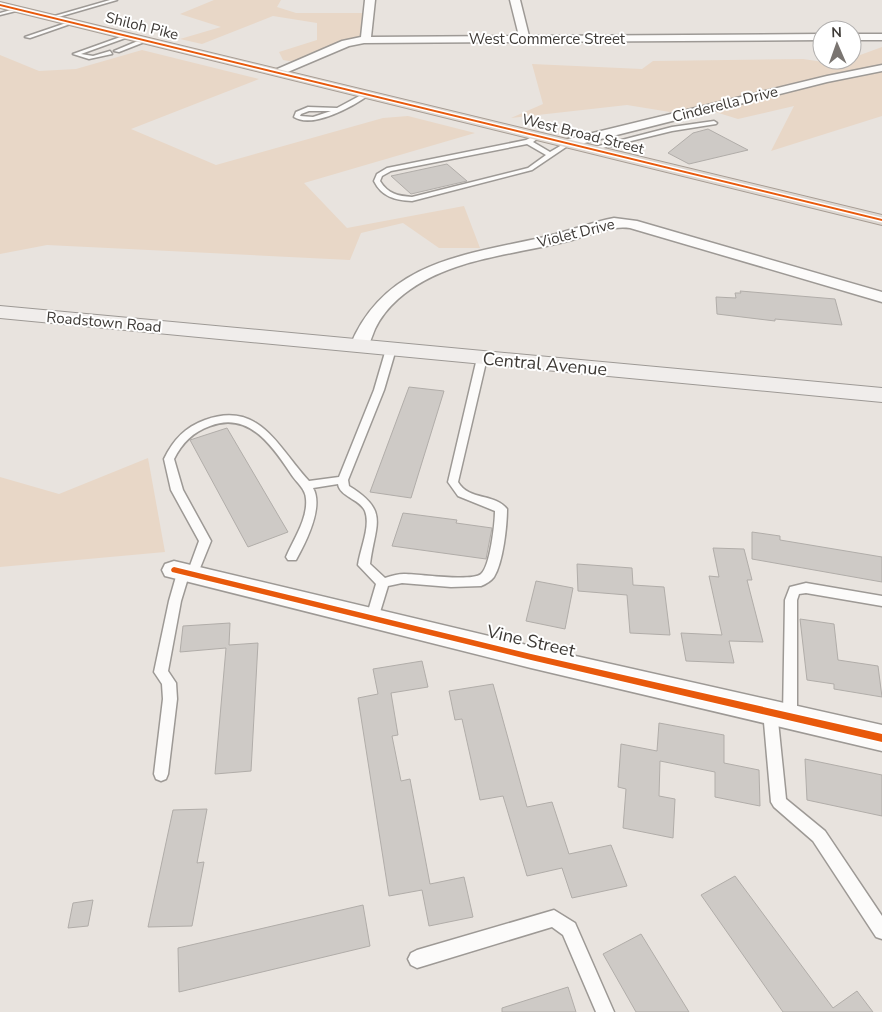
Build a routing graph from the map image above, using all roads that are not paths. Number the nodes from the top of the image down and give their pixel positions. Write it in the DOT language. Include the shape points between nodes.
graph roads {
  1 [pos="115,0"];
  2 [pos="370,0"];
  3 [pos="515,0"];
  4 [pos="0,4"];
  5 [pos="18,9"];
  6 [pos="0,14"];
  7 [pos="53,17"];
  8 [pos="74,22"];
  9 [pos="128,36"];
  10 [pos="28,37"];
  11 [pos="812,37"];
  12 [pos="862,37"];
  13 [pos="882,37"];
  14 [pos="525,39"];
  15 [pos="146,40"];
  16 [pos="366,40"];
  17 [pos="117,51"];
  18 [pos="110,53"];
  19 [pos="882,68"];
  20 [pos="279,72"];
  21 [pos="367,94"];
  22 [pos="336,109"];
  23 [pos="714,124"];
  24 [pos="533,139"];
  25 [pos="569,143"];
  26 [pos="590,148"];
  27 [pos="550,155"];
  28 [pos="882,220"];
  29 [pos="882,297"];
  30 [pos="0,312"];
  31 [pos="208,332"];
  32 [pos="359,346"];
  33 [pos="391,349"];
  34 [pos="482,358"];
  35 [pos="882,395"];
  36 [pos="343,480"];
  37 [pos="308,485"];
  38 [pos="292,557"];
  39 [pos="183,573"];
  40 [pos="383,583"];
  41 [pos="882,601"];
  42 [pos="372,618"];
  43 [pos="780,714"];
  44 [pos="882,738"];
  45 [pos="161,774"];
  46 [pos="882,931"];
  47 [pos="417,959"];
  48 [pos="605,1012"];
  1 -- 7 [label="lane"];
  2 -- 16 [label="street"];
  3 -- 14 [label="street"];
  4 -- 5 [label="highway, Shiloh Pike"];
  5 -- 6 [label="lane"];
  5 -- 7 [label="highway, Shiloh Pike"];
  7 -- 8 [label="highway, Shiloh Pike"];
  8 -- 9 [label="highway, Shiloh Pike"];
  8 -- 10 [label="lane"];
  9 -- 15 [label="highway, Shiloh Pike"];
  9 -- 18 [label="lane" via="76,54 85,58"];
  11 -- 14 [label="street, West Commerce Street"];
  12 -- 13 [label="street"];
  14 -- 16 [label="street, West Commerce Street"];
  15 -- 17 [label="lane"];
  15 -- 20 [label="highway, Shiloh Pike"];
  16 -- 20 [label="street, West Commerce Street" via="346,43"];
  19 -- 25 [label="street, Cinderella Drive"];
  20 -- 21 [label="highway, West Broad Street"];
  21 -- 22 [label="lane"];
  21 -- 24 [label="highway, West Broad Street"];
  22 -- 22 [label="lane" via="317,119 304,120 297,116 308,109"];
  23 -- 26 [label="lane" via="672,129"];
  24 -- 25 [label="highway, West Broad Street"];
  24 -- 27 [label="lane"];
  24 -- 27 [label="lane" via="389,169 379,175 377,181 386,194 412,199 530,170"];
  25 -- 26 [label="highway, West Broad Street"];
  25 -- 27 [label="lane"];
  26 -- 28 [label="highway, West Broad Street"];
  29 -- 32 [label="street, Violet Drive" via="632,224 614,222 565,238 473,256 430,271 385,302 375,314"];
  30 -- 31 [label="main road, Roadstown Road"];
  31 -- 32 [label="main road, Central Avenue"];
  32 -- 33 [label="main road, Central Avenue"];
  33 -- 34 [label="main road, Central Avenue"];
  33 -- 36 [label="lane" via="379,390"];
  34 -- 35 [label="main road, Central Avenue"];
  34 -- 40 [label="lane" via="454,482 456,489 469,498 492,502 501,509 502,519 489,575 481,581 402,578"];
  36 -- 37 [label="lane"];
  36 -- 40 [label="lane" via="344,488 368,505 374,519 364,565"];
  37 -- 38 [label="lane" via="312,501 309,517"];
  37 -- 39 [label="lane" via="260,429 248,422 233,418 199,427 180,441 169,458 177,490 205,541"];
  39 -- 42 [label="street, Vine Street"];
  39 -- 45 [label="lane" via="161,672 169,683 170,699"];
  40 -- 42 [label="lane"];
  41 -- 43 [label="lane" via="806,588 794,590 790,600"];
  42 -- 43 [label="street, Vine Street"];
  43 -- 44 [label="street, Vine Street"];
  43 -- 46 [label="lane" via="779,802 819,836"];
  47 -- 48 [label="lane" via="554,918 570,930"];
}
